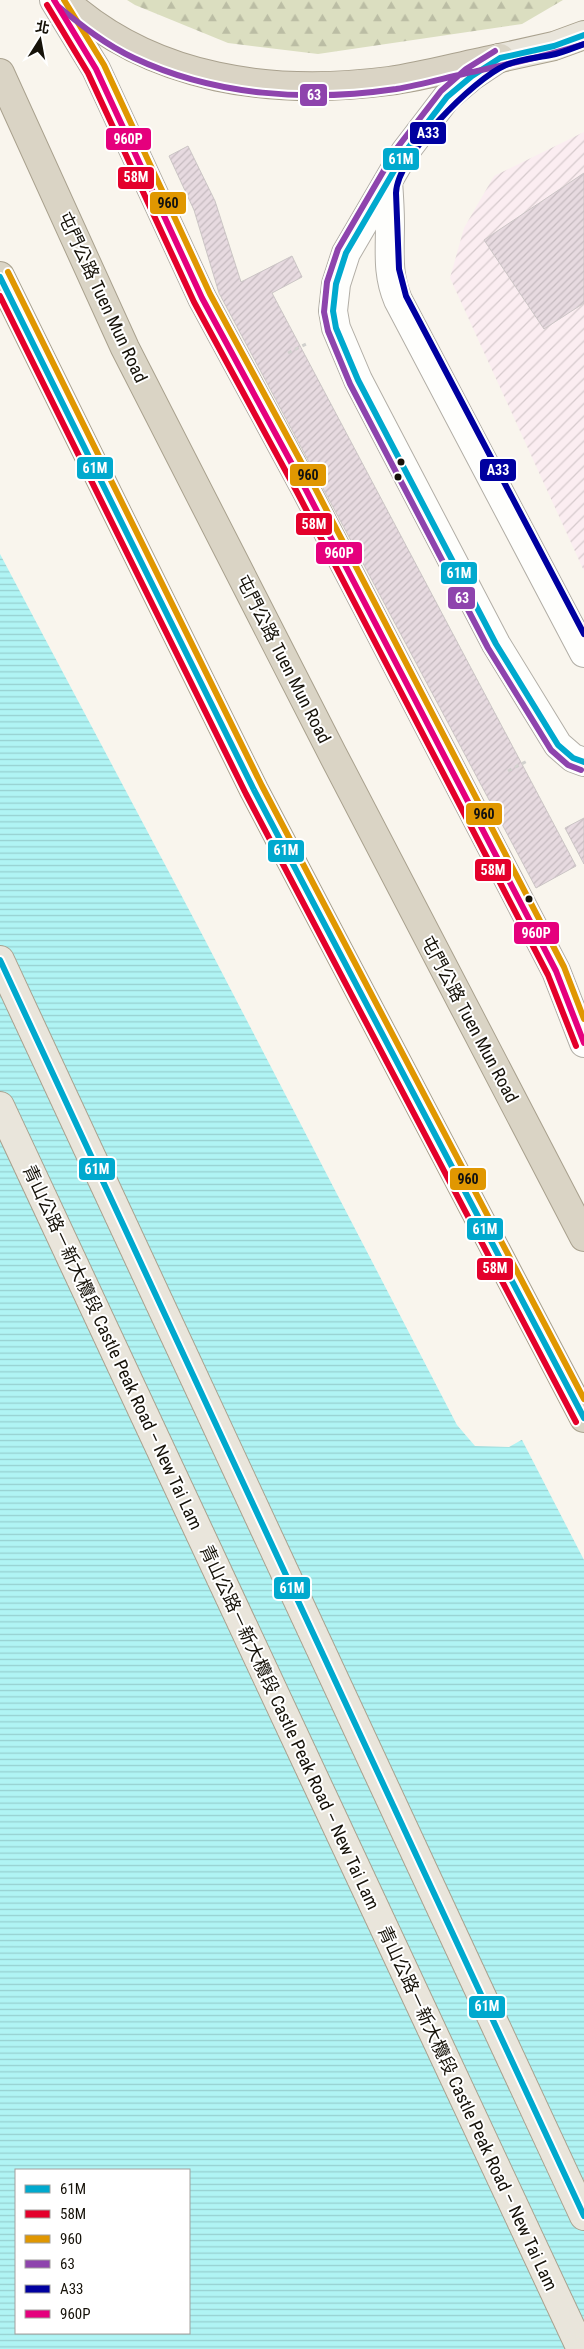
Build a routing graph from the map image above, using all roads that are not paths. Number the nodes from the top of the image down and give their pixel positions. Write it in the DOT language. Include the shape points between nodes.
graph roads {
  1 [pos="54,0"];
  2 [pos="64,0"];
  3 [pos="584,35"];
  4 [pos="500,58"];
  5 [pos="0,73"];
  6 [pos="388,181"];
  7 [pos="0,277"];
  8 [pos="584,653"];
  9 [pos="584,762"];
  10 [pos="0,960"];
  11 [pos="584,1042"];
  12 [pos="0,1106"];
  13 [pos="584,1237"];
  14 [pos="579,1409"];
  15 [pos="584,2216"];
  16 [pos="581,2349"];
  1 -- 11 [label="lane" via="96,69 202,298 305,488 556,971"];
  2 -- 4 [label="highway" via="118,40 167,64 217,78 268,86 316,87 390,81"];
  3 -- 4 [label="main road" via="554,46"];
  4 -- 6 [label="lane" via="447,97 405,152"];
  5 -- 13 [label="highway, 屯門公路 Tuen Mun Road" via="125,348"];
  6 -- 8 [label="lane" via="391,284"];
  6 -- 9 [label="lane" via="344,261 336,284 333,311 336,328 358,380 496,644 558,745 573,758"];
  7 -- 14 [label="highway" via="254,790"];
  10 -- 15 [label="main road"];
  12 -- 16 [label="main road, 青山公路－新大欖段 Castle Peak Road – New Tai Lam"];
}
